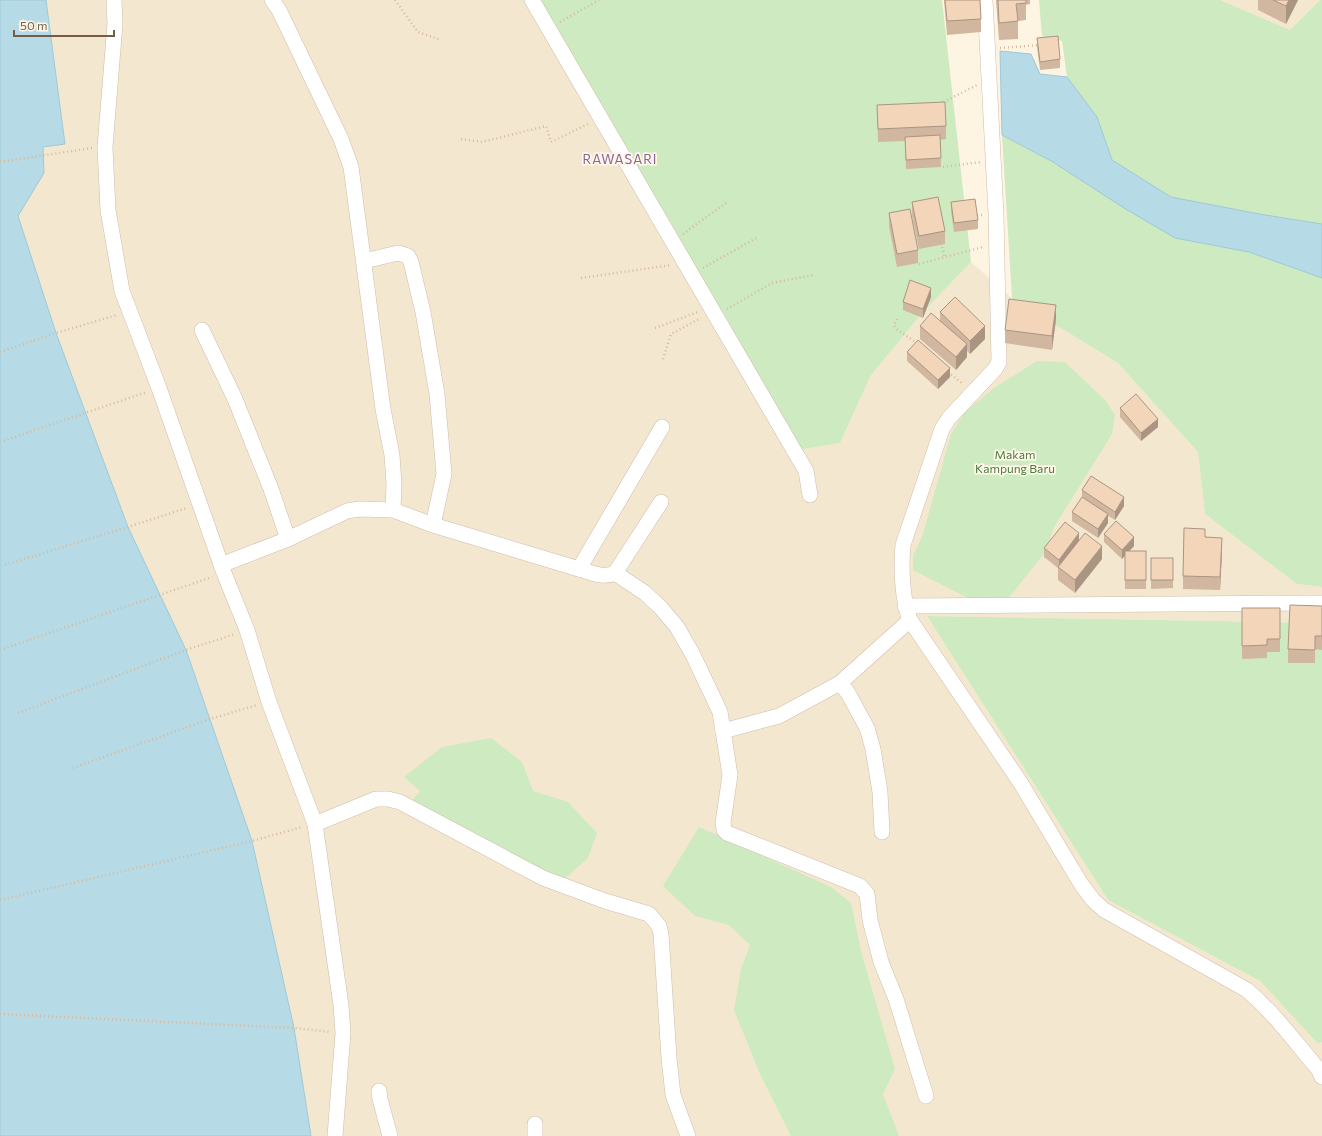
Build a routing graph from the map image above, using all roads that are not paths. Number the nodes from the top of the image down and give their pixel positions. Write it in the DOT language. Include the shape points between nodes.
graph roads {
  1 [pos="114,0"];
  2 [pos="272,0"];
  3 [pos="532,0"];
  4 [pos="985,0"];
  5 [pos="364,262"];
  6 [pos="202,330"];
  7 [pos="662,427"];
  8 [pos="810,495"];
  9 [pos="662,502"];
  10 [pos="393,510"];
  11 [pos="433,524"];
  12 [pos="288,539"];
  13 [pos="223,569"];
  14 [pos="579,569"];
  15 [pos="615,573"];
  16 [pos="1322,603"];
  17 [pos="907,613"];
  18 [pos="840,683"];
  19 [pos="723,731"];
  20 [pos="315,824"];
  21 [pos="882,832"];
  22 [pos="1322,1077"];
  23 [pos="379,1091"];
  24 [pos="926,1096"];
  25 [pos="335,1136"];
  26 [pos="390,1136"];
  27 [pos="688,1136"];
  1 -- 13 [label="street" via="115,24 105,147 108,210 122,291"];
  2 -- 5 [label="street" via="352,167"];
  3 -- 8 [label="street" via="806,471"];
  4 -- 17 [label="street" via="997,243 999,362 942,429 903,545"];
  5 -- 10 [label="street" via="383,409 392,455"];
  5 -- 11 [label="street" via="398,253 408,256 410,262 423,312 437,394 444,466"];
  6 -- 12 [label="street" via="235,400"];
  7 -- 14 [label="street"];
  9 -- 15 [label="street"];
  10 -- 11 [label="street"];
  10 -- 12 [label="street" via="347,511"];
  11 -- 14 [label="street"];
  12 -- 13 [label="street"];
  13 -- 20 [label="street"];
  14 -- 15 [label="street" via="603,576"];
  15 -- 19 [label="street" via="645,593 678,627 720,712"];
  16 -- 17 [label="street"];
  17 -- 18 [label="street"];
  17 -- 22 [label="street" via="1020,782 1081,884 1094,900 1113,915 1247,990 1287,1032"];
  18 -- 19 [label="street" via="779,716"];
  18 -- 21 [label="street" via="867,728 880,792"];
  19 -- 24 [label="street" via="730,775 724,830 860,886 867,894 870,920 881,962 896,999"];
  20 -- 25 [label="street" via="342,1005 343,1033"];
  20 -- 27 [label="street" via="376,799 400,802 543,878 649,914 659,926 661,934 672,1095"];
  23 -- 26 [label="street"];
}
